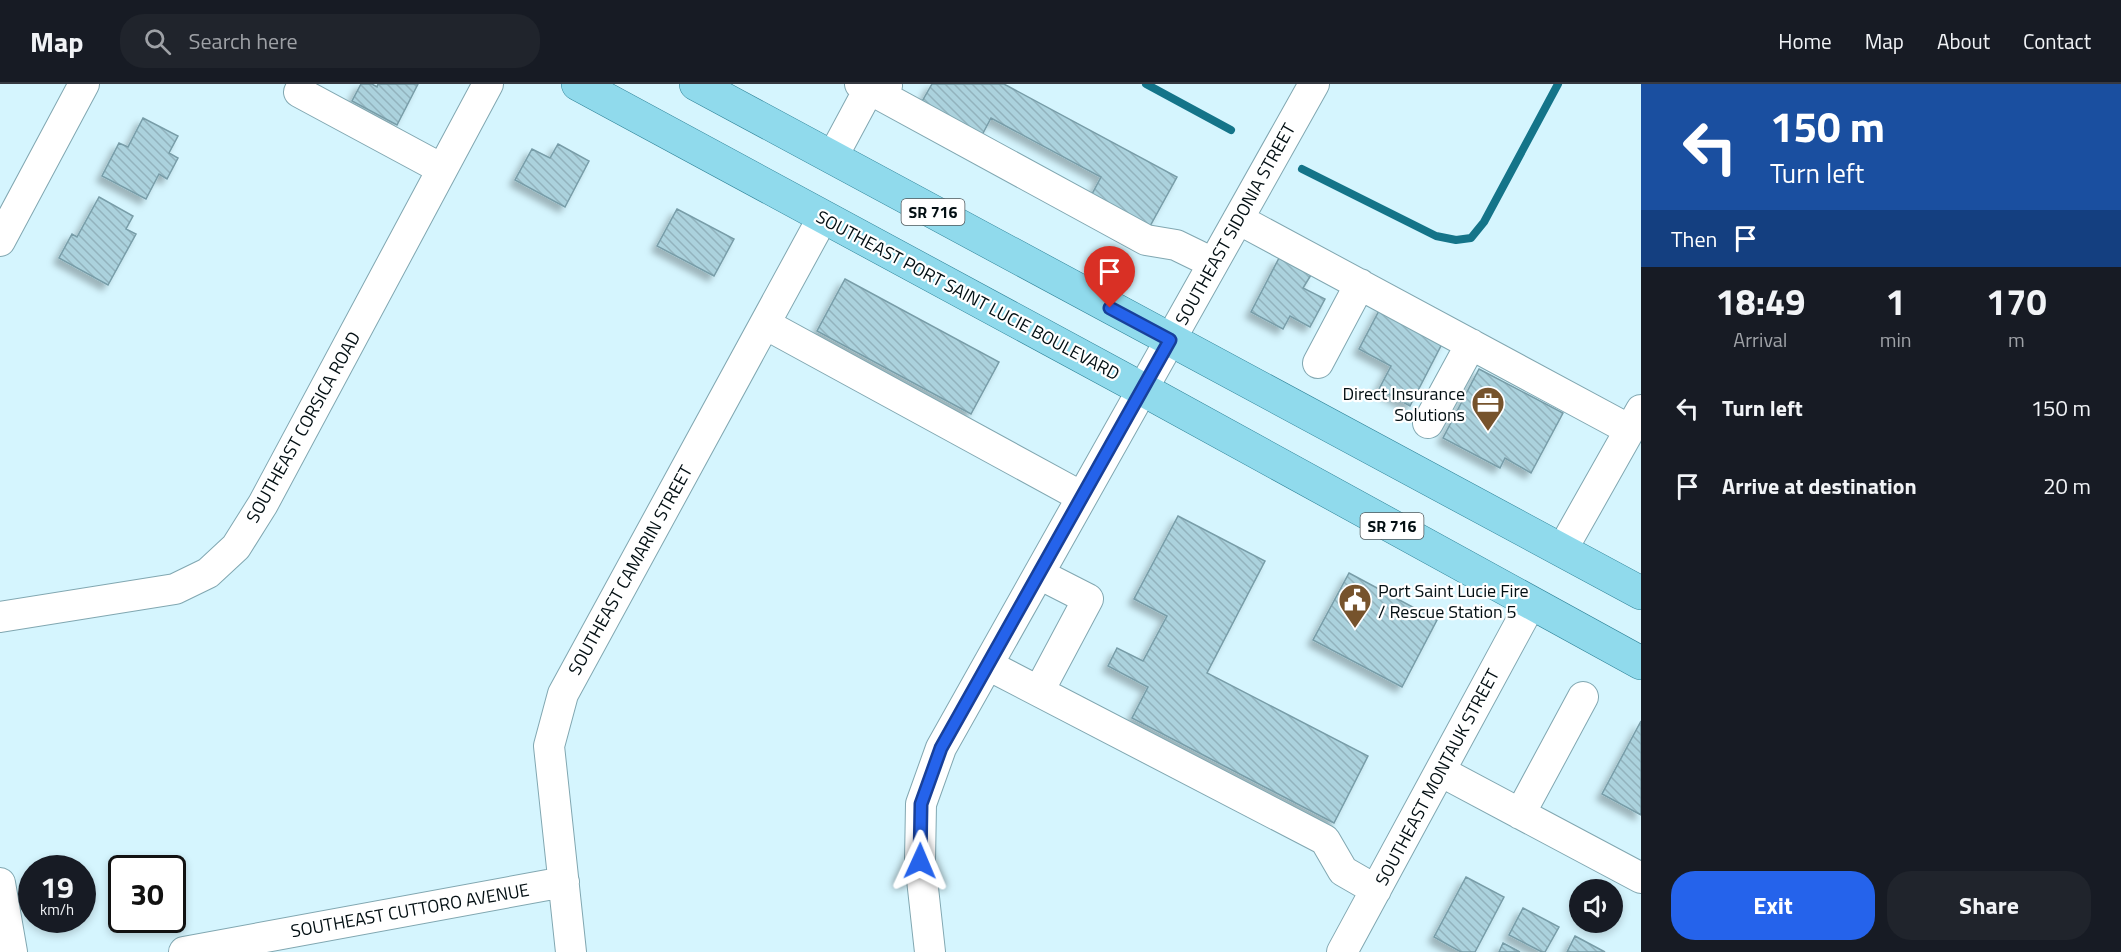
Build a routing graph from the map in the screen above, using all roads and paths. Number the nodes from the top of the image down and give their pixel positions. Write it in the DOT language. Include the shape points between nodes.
graph roads {
  1 [pos="84,84"];
  2 [pos="488,84"];
  3 [pos="578,84"];
  4 [pos="696,84"];
  5 [pos="1314,84"];
  6 [pos="875,86"];
  7 [pos="299,92"];
  8 [pos="832,158"];
  9 [pos="442,169"];
  10 [pos="823,218"];
  11 [pos="1238,219"];
  12 [pos="0,241"];
  13 [pos="1213,263"];
  14 [pos="1360,284"];
  15 [pos="765,324"];
  16 [pos="1170,340"];
  17 [pos="1471,344"];
  18 [pos="1318,363"];
  19 [pos="1142,389"];
  20 [pos="1428,423"];
  21 [pos="1634,433"];
  22 [pos="1082,497"];
  23 [pos="1562,550"];
  24 [pos="1039,574"];
  25 [pos="1641,593"];
  26 [pos="1531,603"];
  27 [pos="0,617"];
  28 [pos="1641,663"];
  29 [pos="988,665"];
  30 [pos="1039,691"];
  31 [pos="1583,697"];
  32 [pos="1440,771"];
  33 [pos="1520,814"];
  34 [pos="1641,878"];
  35 [pos="564,882"];
  36 [pos="0,884"];
  37 [pos="1376,890"];
  38 [pos="1353,948"];
  39 [pos="12,952"];
  40 [pos="184,952"];
  41 [pos="571,952"];
  42 [pos="930,952"];
  1 -- 12 [label="street"];
  2 -- 9 [label="street, SOUTHEAST CORSICA ROAD"];
  3 -- 10 [label="main road, SOUTHEAST PORT SAINT LUCIE BOULEVARD / SR 716"];
  4 -- 8 [label="main road, SR 716"];
  5 -- 11 [label="street, SOUTHEAST SIDONIA STREET"];
  6 -- 8 [label="street"];
  6 -- 13 [label="street" via="1146,240 1176,245"];
  7 -- 9 [label="street"];
  8 -- 16 [label="main road, SR 716"];
  9 -- 27 [label="street, SOUTHEAST CORSICA ROAD" via="263,504 236,547 208,573 175,589"];
  10 -- 15 [label="street, SOUTHEAST CAMARIN STREET"];
  10 -- 19 [label="main road, SOUTHEAST PORT SAINT LUCIE BOULEVARD / SR 716"];
  11 -- 13 [label="street, SOUTHEAST SIDONIA STREET"];
  11 -- 14 [label="street"];
  13 -- 16 [label="street, SOUTHEAST SIDONIA STREET"];
  14 -- 17 [label="street"];
  14 -- 18 [label="street"];
  15 -- 22 [label="street"];
  15 -- 35 [label="street, SOUTHEAST CAMARIN STREET" via="563,694 549,746"];
  16 -- 19 [label="street, SOUTHEAST SIDONIA STREET"];
  16 -- 23 [label="main road, SR 716"];
  17 -- 20 [label="street"];
  17 -- 21 [label="street"];
  19 -- 22 [label="street, SOUTHEAST SIDONIA STREET"];
  19 -- 26 [label="main road, SOUTHEAST PORT SAINT LUCIE BOULEVARD / SR 716"];
  21 -- 23 [label="street"];
  22 -- 24 [label="street, SOUTHEAST SIDONIA STREET"];
  23 -- 25 [label="main road, SR 716"];
  24 -- 29 [label="street, SOUTHEAST SIDONIA STREET"];
  24 -- 30 [label="street" via="1088,599"];
  26 -- 28 [label="main road, SOUTHEAST PORT SAINT LUCIE BOULEVARD / SR 716"];
  26 -- 32 [label="street, SOUTHEAST MONTAUK STREET"];
  29 -- 30 [label="street"];
  29 -- 42 [label="street, SOUTHEAST SIDONIA STREET" via="941,748 921,804 920,861"];
  30 -- 37 [label="street" via="1325,840 1343,871"];
  31 -- 33 [label="street"];
  32 -- 33 [label="street"];
  32 -- 37 [label="street, SOUTHEAST MONTAUK STREET"];
  33 -- 34 [label="street"];
  35 -- 40 [label="street, SOUTHEAST CUTTORO AVENUE"];
  35 -- 41 [label="street, SOUTHEAST CAMARIN STREET"];
  36 -- 39 [label="street"];
  37 -- 38 [label="street, SOUTHEAST MONTAUK STREET"];
}
